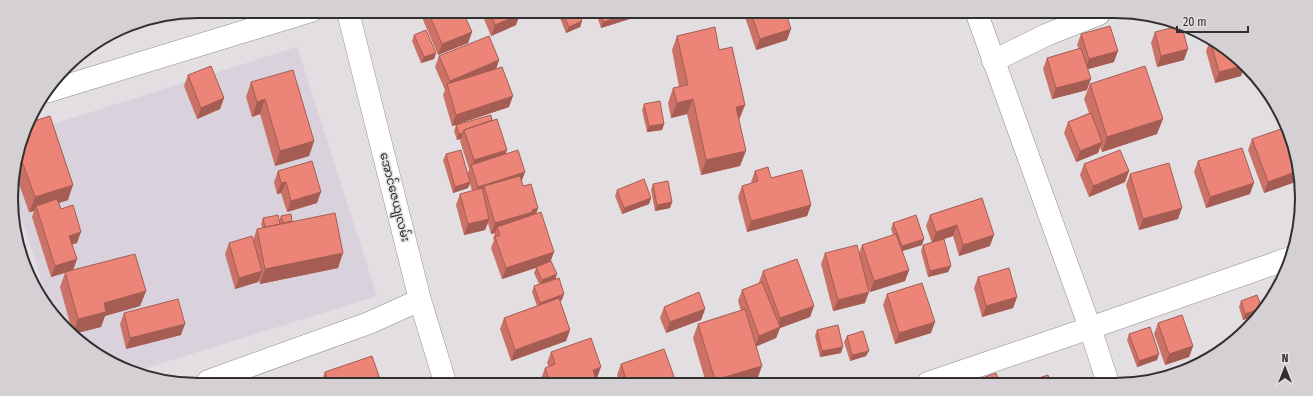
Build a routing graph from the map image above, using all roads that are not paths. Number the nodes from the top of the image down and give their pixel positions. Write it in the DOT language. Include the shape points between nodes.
graph roads {
  1 [pos="288,18"];
  2 [pos="350,18"];
  3 [pos="977,18"];
  4 [pos="1089,18"];
  5 [pos="993,60"];
  6 [pos="54,89"];
  7 [pos="1283,260"];
  8 [pos="420,300"];
  9 [pos="1090,328"];
  10 [pos="219,378"];
  11 [pos="445,378"];
  12 [pos="943,378"];
  13 [pos="1106,378"];
  1 -- 6 [label="street"];
  2 -- 8 [label="street, အောင်ဇေယျလမ်း"];
  3 -- 5 [label="street"];
  4 -- 5 [label="street"];
  5 -- 9 [label="street"];
  7 -- 9 [label="street"];
  8 -- 10 [label="street" via="369,324"];
  8 -- 11 [label="street, အောင်ဇေယျလမ်း"];
  9 -- 12 [label="street"];
  9 -- 13 [label="street"];
}
